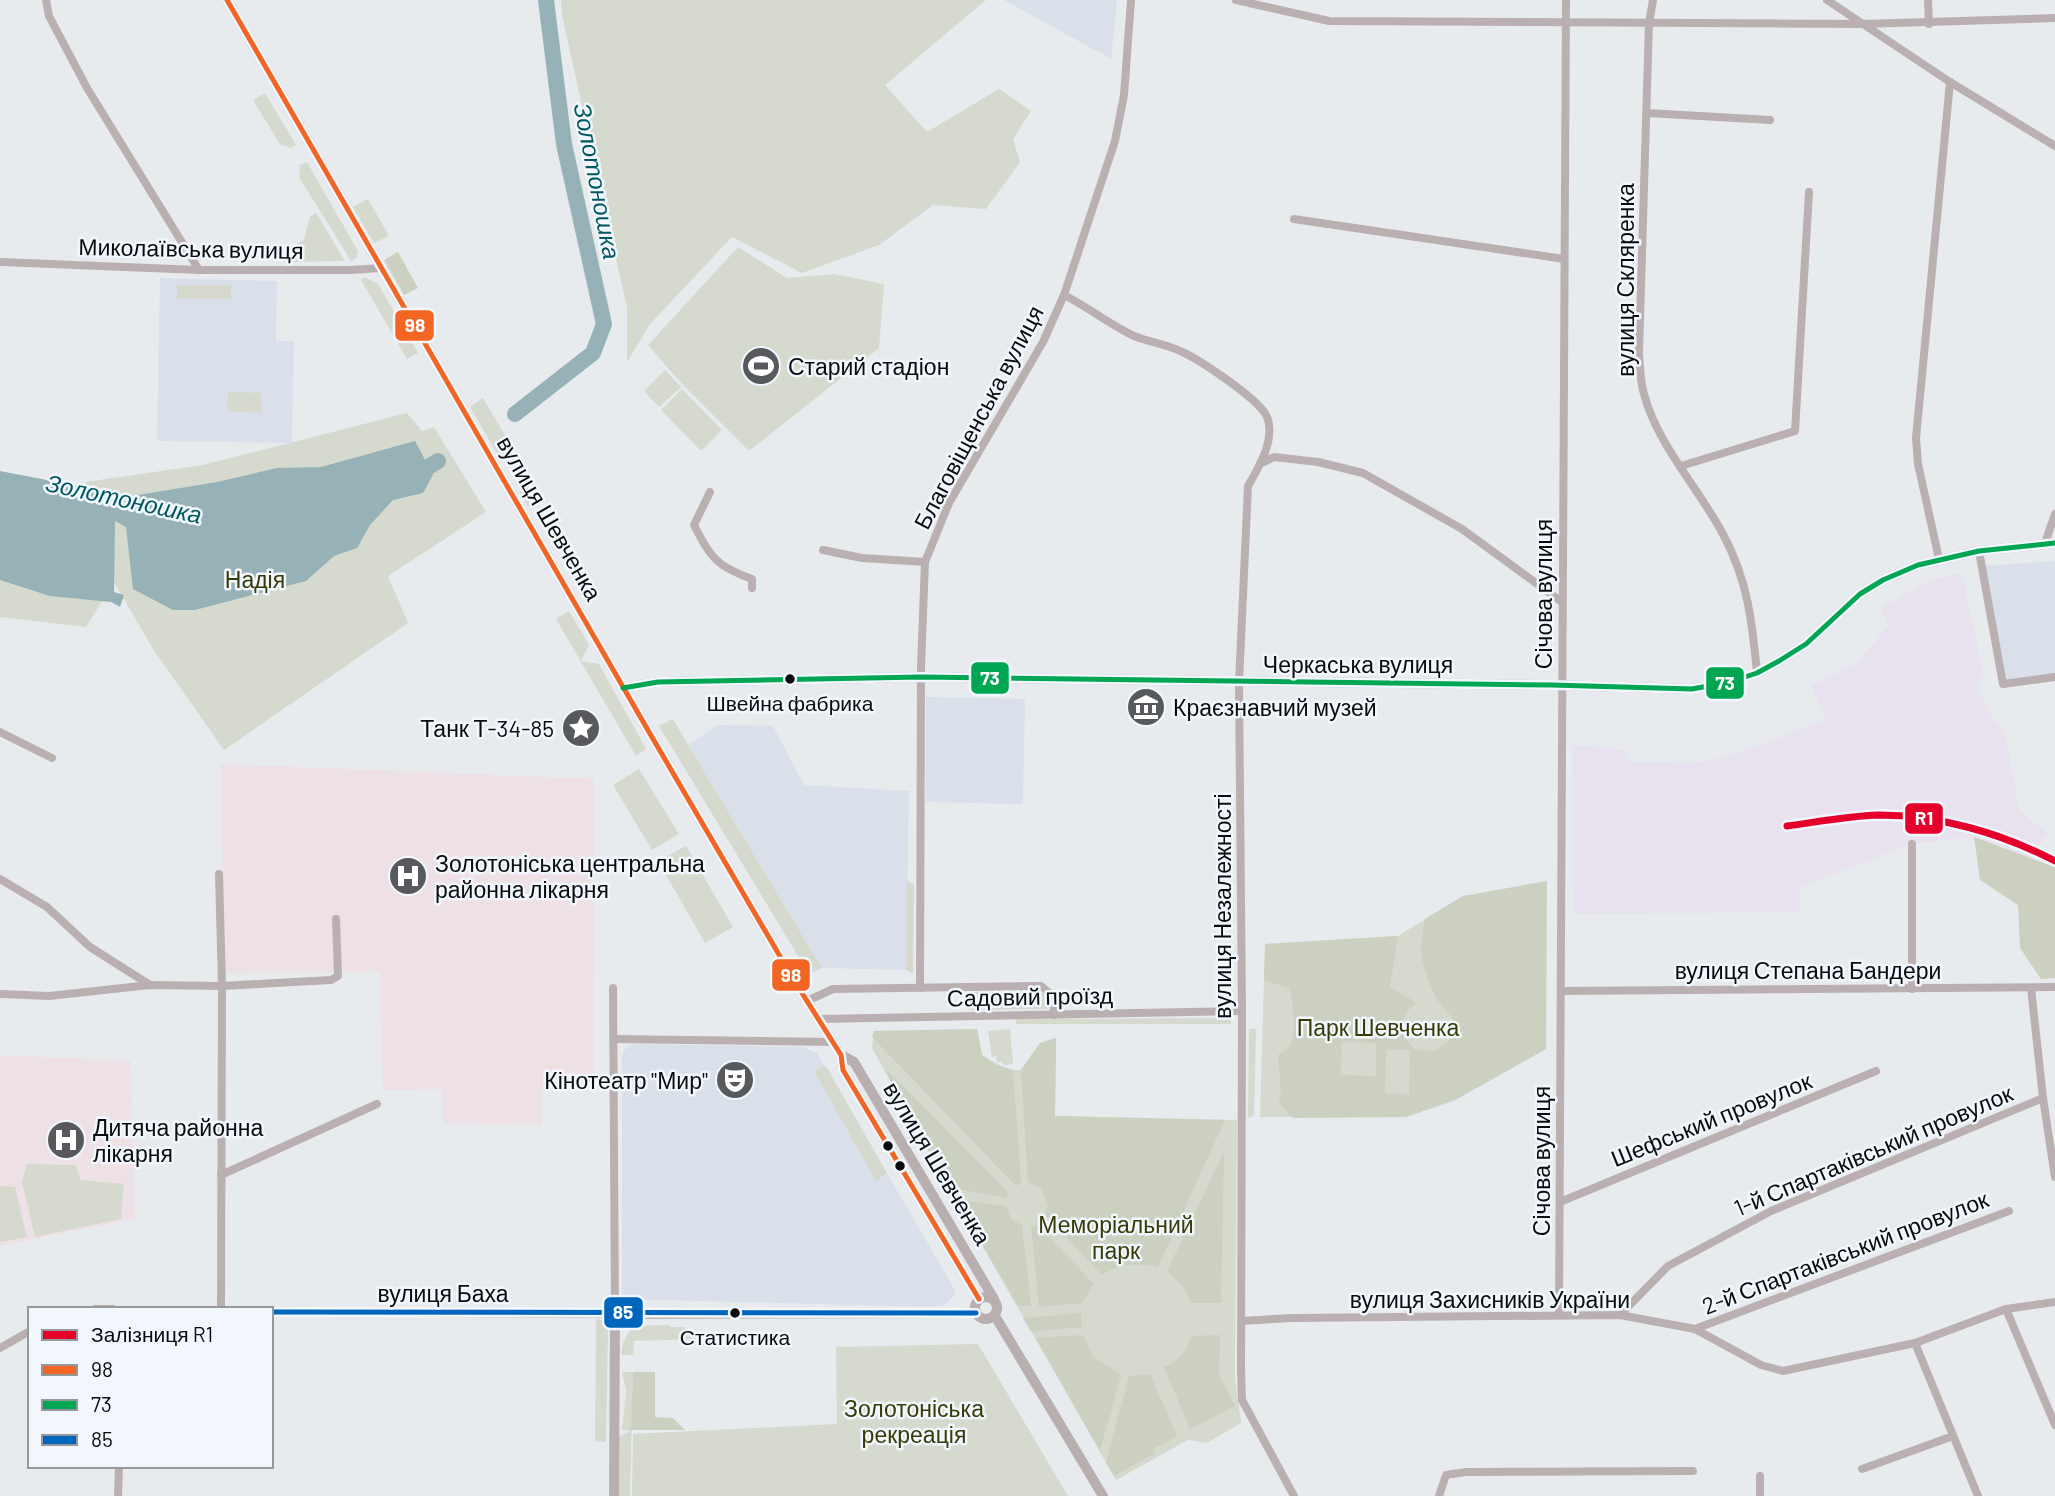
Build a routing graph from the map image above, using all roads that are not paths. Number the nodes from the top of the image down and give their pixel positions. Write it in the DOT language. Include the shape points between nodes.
graph roads {
  1 [pos="46,0"];
  2 [pos="227,0"];
  3 [pos="1131,0"];
  4 [pos="1236,0"];
  5 [pos="1566,0"];
  6 [pos="1653,0"];
  7 [pos="1827,0"];
  8 [pos="1928,0"];
  9 [pos="1252,2"];
  10 [pos="2055,19"];
  11 [pos="1564,23"];
  12 [pos="1649,23"];
  13 [pos="1862,24"];
  14 [pos="1929,24"];
  15 [pos="1950,82"];
  16 [pos="1647,113"];
  17 [pos="1770,120"];
  18 [pos="2055,146"];
  19 [pos="1809,192"];
  20 [pos="1294,219"];
  21 [pos="1564,259"];
  22 [pos="0,262"];
  23 [pos="381,268"];
  24 [pos="199,270"];
  25 [pos="1064,295"];
  26 [pos="1260,464"];
  27 [pos="1681,466"];
  28 [pos="710,492"];
  29 [pos="2055,514"];
  30 [pos="2050,543"];
  31 [pos="823,550"];
  32 [pos="1979,551"];
  33 [pos="1939,559"];
  34 [pos="925,562"];
  35 [pos="752,588"];
  36 [pos="1562,602"];
  37 [pos="1757,673"];
  38 [pos="921,677"];
  39 [pos="2055,677"];
  40 [pos="1239,683"];
  41 [pos="1562,686"];
  42 [pos="623,688"];
  43 [pos="0,732"];
  44 [pos="52,758"];
  45 [pos="1912,844"];
  46 [pos="219,874"];
  47 [pos="0,879"];
  48 [pos="336,919"];
  49 [pos="150,985"];
  50 [pos="222,986"];
  51 [pos="2055,987"];
  52 [pos="613,988"];
  53 [pos="920,988"];
  54 [pos="2031,988"];
  55 [pos="1912,989"];
  56 [pos="1561,991"];
  57 [pos="0,994"];
  58 [pos="807,1001"];
  59 [pos="1242,1011"];
  60 [pos="1054,1015"];
  61 [pos="819,1019"];
  62 [pos="614,1039"];
  63 [pos="833,1042"];
  64 [pos="841,1055"];
  65 [pos="1876,1071"];
  66 [pos="2043,1098"];
  67 [pos="377,1104"];
  68 [pos="221,1175"];
  69 [pos="2055,1177"];
  70 [pos="1560,1202"];
  71 [pos="2010,1211"];
  72 [pos="979,1299"];
  73 [pos="993,1299"];
  74 [pos="2055,1302"];
  75 [pos="221,1307"];
  76 [pos="2006,1309"];
  77 [pos="273,1312"];
  78 [pos="976,1313"];
  79 [pos="615,1314"];
  80 [pos="1559,1315"];
  81 [pos="1620,1315"];
  82 [pos="995,1316"];
  83 [pos="1241,1321"];
  84 [pos="1695,1329"];
  85 [pos="28,1332"];
  86 [pos="1915,1343"];
  87 [pos="0,1348"];
  88 [pos="2055,1425"];
  89 [pos="1953,1436"];
  90 [pos="119,1468"];
  91 [pos="1862,1469"];
  92 [pos="1693,1471"];
  93 [pos="1759,1476"];
  94 [pos="118,1496"];
  95 [pos="614,1496"];
  96 [pos="1102,1496"];
  97 [pos="1294,1496"];
  98 [pos="1439,1496"];
  99 [pos="1760,1496"];
  100 [pos="1978,1496"];
  1 -- 24 [label="street" via="49,16 87,88"];
  2 -- 23 [label="main road, вулиця Шевченка"];
  3 -- 25 [label="street, Благовіщенська вулиця" via="1124,94 1115,141"];
  4 -- 9 [label="street"];
  5 -- 11 [label="street, Січова вулиця"];
  6 -- 12 [label="street, вулиця Скляренка"];
  7 -- 13 [label="street"];
  8 -- 14 [label="street"];
  9 -- 11 [label="street" via="1329,21"];
  10 -- 14 [label="street"];
  11 -- 12 [label="street"];
  11 -- 21 [label="street, Січова вулиця"];
  12 -- 13 [label="street"];
  12 -- 16 [label="street, вулиця Скляренка"];
  13 -- 14 [label="street"];
  13 -- 15 [label="street"];
  15 -- 18 [label="street"];
  15 -- 33 [label="street" via="1916,439"];
  16 -- 17 [label="street"];
  16 -- 27 [label="street, вулиця Скляренка" via="1639,352 1644,394 1658,429"];
  19 -- 27 [label="street" via="1795,432"];
  20 -- 21 [label="street"];
  21 -- 36 [label="street, Січова вулиця"];
  22 -- 24 [label="street, Миколаївська вулиця"];
  23 -- 24 [label="street, Миколаївська вулиця"];
  23 -- 42 [label="main road, вулиця Шевченка"];
  25 -- 26 [label="street, вулиця Незалежності" via="1133,335 1182,351 1253,401 1266,415 1270,433"];
  25 -- 34 [label="street, Благовіщенська вулиця" via="1043,342 947,507"];
  26 -- 36 [label="street" via="1274,457 1363,473 1462,529"];
  26 -- 40 [label="street, вулиця Незалежності" via="1248,486"];
  27 -- 37 [label="street, вулиця Скляренка" via="1723,534 1742,576 1751,610"];
  28 -- 35 [label="street" via="694,525 708,554 728,570 752,579"];
  29 -- 30 [label="street"];
  30 -- 32 [label="street, Черкаська вулиця"];
  31 -- 34 [label="street"];
  32 -- 33 [label="street, Черкаська вулиця"];
  32 -- 39 [label="street" via="2003,684"];
  33 -- 37 [label="street, Черкаська вулиця" via="1860,594 1806,644"];
  34 -- 38 [label="street, Благовіщенська вулиця"];
  36 -- 41 [label="street, Січова вулиця"];
  37 -- 41 [label="street, Черкаська вулиця" via="1692,689"];
  38 -- 40 [label="street, Черкаська вулиця"];
  38 -- 42 [label="street, Черкаська вулиця" via="658,682"];
  38 -- 53 [label="street, Благовіщенська вулиця"];
  40 -- 41 [label="street, Черкаська вулиця"];
  40 -- 59 [label="street, вулиця Незалежності"];
  41 -- 56 [label="street, Січова вулиця"];
  42 -- 58 [label="main road, вулиця Шевченка"];
  43 -- 44 [label="street"];
  45 -- 55 [label="street"];
  46 -- 50 [label="street"];
  47 -- 49 [label="street" via="47,907 90,947"];
  48 -- 50 [label="street" via="338,976"];
  49 -- 50 [label="street"];
  49 -- 57 [label="street" via="49,996"];
  50 -- 68 [label="street"];
  51 -- 54 [label="street, вулиця Степана Бандери"];
  52 -- 62 [label="street"];
  53 -- 58 [label="street" via="833,989"];
  53 -- 60 [label="street" via="1041,986 1053,996"];
  54 -- 55 [label="street, вулиця Степана Бандери"];
  54 -- 66 [label="street"];
  55 -- 56 [label="street, вулиця Степана Бандери"];
  56 -- 70 [label="street, Січова вулиця"];
  58 -- 61 [label="main road, вулиця Шевченка"];
  59 -- 60 [label="street, Садовий проїзд"];
  59 -- 83 [label="street, вулиця Незалежності"];
  60 -- 61 [label="street, Садовий проїзд"];
  61 -- 63 [label="main road, вулиця Шевченка"];
  62 -- 63 [label="street"];
  62 -- 79 [label="street"];
  63 -- 64 [label="main road, вулиця Шевченка"];
  64 -- 72 [label="main road, вулиця Шевченка" via="843,1070"];
  64 -- 73 [label="main road, вулиця Шевченка" via="854,1062"];
  65 -- 70 [label="street, Шефський провулок"];
  66 -- 69 [label="street"];
  66 -- 81 [label="street, 1-й Спартаківський провулок" via="1771,1211 1668,1266"];
  67 -- 68 [label="street"];
  68 -- 75 [label="street"];
  70 -- 80 [label="street, Січова вулиця"];
  71 -- 84 [label="street, 2-й Спартаківський провулок"];
  72 -- 73 [label="main road"];
  72 -- 78 [label="main road"];
  73 -- 82 [label="main road" via="998,1306"];
  74 -- 76 [label="street, вулиця Захисників України"];
  76 -- 86 [label="street, вулиця Захисників України"];
  76 -- 88 [label="street"];
  77 -- 79 [label="street, вулиця Баха"];
  78 -- 79 [label="main road"];
  78 -- 82 [label="main road" via="985,1319"];
  79 -- 95 [label="main road"];
  80 -- 81 [label="street, вулиця Захисників України"];
  80 -- 83 [label="street, вулиця Захисників України"];
  81 -- 84 [label="street, вулиця Захисників України"];
  82 -- 96 [label="main road"];
  83 -- 97 [label="street, вулиця Незалежності" via="1242,1400"];
  84 -- 86 [label="street, вулиця Захисників України" via="1783,1371"];
  85 -- 87 [label="street"];
  86 -- 89 [label="street"];
  89 -- 91 [label="street"];
  89 -- 100 [label="street"];
  90 -- 94 [label="street"];
  92 -- 98 [label="street" via="1466,1472 1446,1475"];
  93 -- 99 [label="street"];
}
